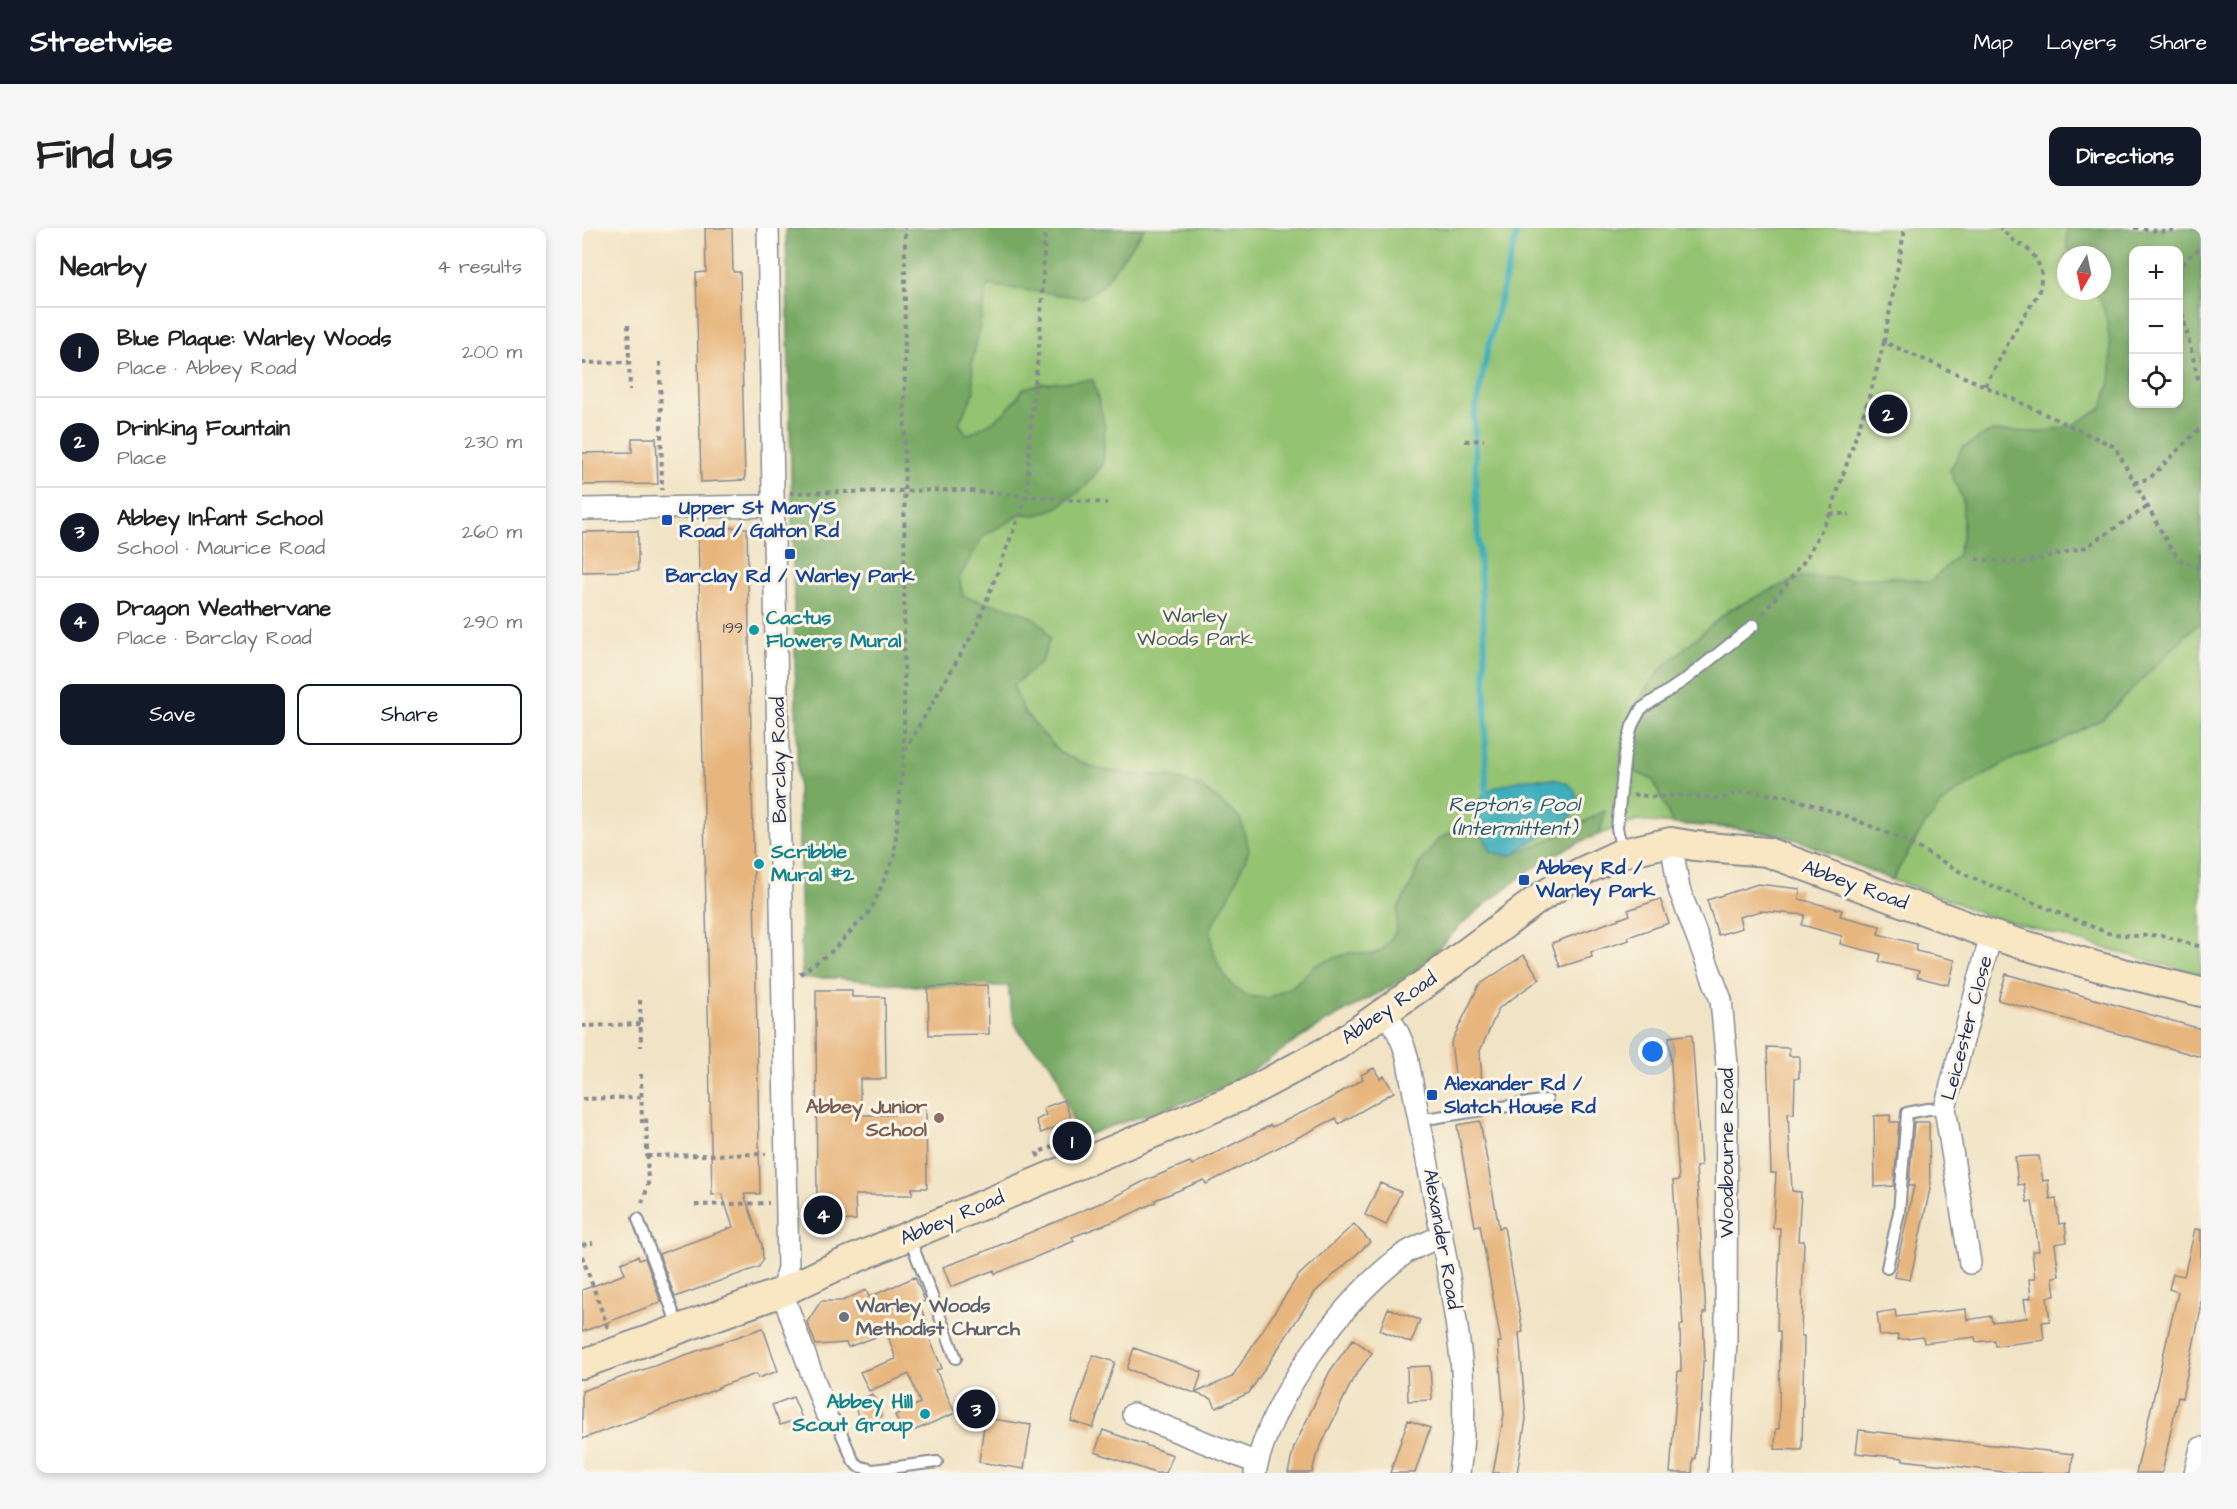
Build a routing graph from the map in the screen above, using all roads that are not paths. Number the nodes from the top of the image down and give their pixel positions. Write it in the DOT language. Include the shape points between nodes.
graph roads {
  1 [pos="768,228"];
  2 [pos="780,500"];
  3 [pos="582,509"];
  4 [pos="1754,625"];
  5 [pos="1671,842"];
  6 [pos="1622,852"];
  7 [pos="1991,935"];
  8 [pos="2201,992"];
  9 [pos="1385,1012"];
  10 [pos="1547,1100"];
  11 [pos="1946,1108"];
  12 [pos="1419,1120"];
  13 [pos="638,1219"];
  14 [pos="1441,1236"];
  15 [pos="908,1237"];
  16 [pos="1970,1263"];
  17 [pos="1887,1268"];
  18 [pos="782,1292"];
  19 [pos="679,1329"];
  20 [pos="956,1358"];
  21 [pos="582,1364"];
  22 [pos="826,1413"];
  23 [pos="1133,1414"];
  24 [pos="2201,1448"];
  25 [pos="937,1462"];
  26 [pos="1256,1468"];
  27 [pos="1459,1473"];
  28 [pos="1719,1473"];
  29 [pos="2195,1473"];
  1 -- 2 [label="street, Barclay Road"];
  2 -- 3 [label="street"];
  2 -- 18 [label="street, Barclay Road" via="788,1268"];
  4 -- 6 [label="lane" via="1641,709 1625,754 1617,828"];
  5 -- 6 [label="street, Abbey Road"];
  5 -- 7 [label="street, Abbey Road" via="1767,852"];
  5 -- 28 [label="street, Woodbourne Road" via="1678,890 1721,1000 1727,1065 1726,1340"];
  6 -- 9 [label="street, Abbey Road" via="1538,898"];
  7 -- 8 [label="street, Abbey Road"];
  7 -- 11 [label="street, Leicester Close"];
  9 -- 12 [label="street, Alexander Road" via="1402,1039"];
  9 -- 15 [label="street, Abbey Road" via="1336,1046 1244,1095"];
  10 -- 12 [label="lane"];
  11 -- 16 [label="street, Leicester Close"];
  11 -- 17 [label="lane" via="1907,1113 1899,1212"];
  12 -- 14 [label="street, Alexander Road"];
  13 -- 19 [label="lane"];
  14 -- 26 [label="street" via="1406,1253 1372,1281 1324,1335 1279,1407"];
  14 -- 27 [label="street, Alexander Road" via="1461,1344 1465,1411"];
  15 -- 18 [label="street, Abbey Road"];
  15 -- 20 [label="lane"];
  18 -- 19 [label="street, Abbey Road"];
  18 -- 22 [label="street"];
  19 -- 21 [label="street, Abbey Road"];
  22 -- 25 [label="lane" via="836,1421 858,1466 873,1470"];
  23 -- 26 [label="street"];
  24 -- 29 [label="street"];
}
